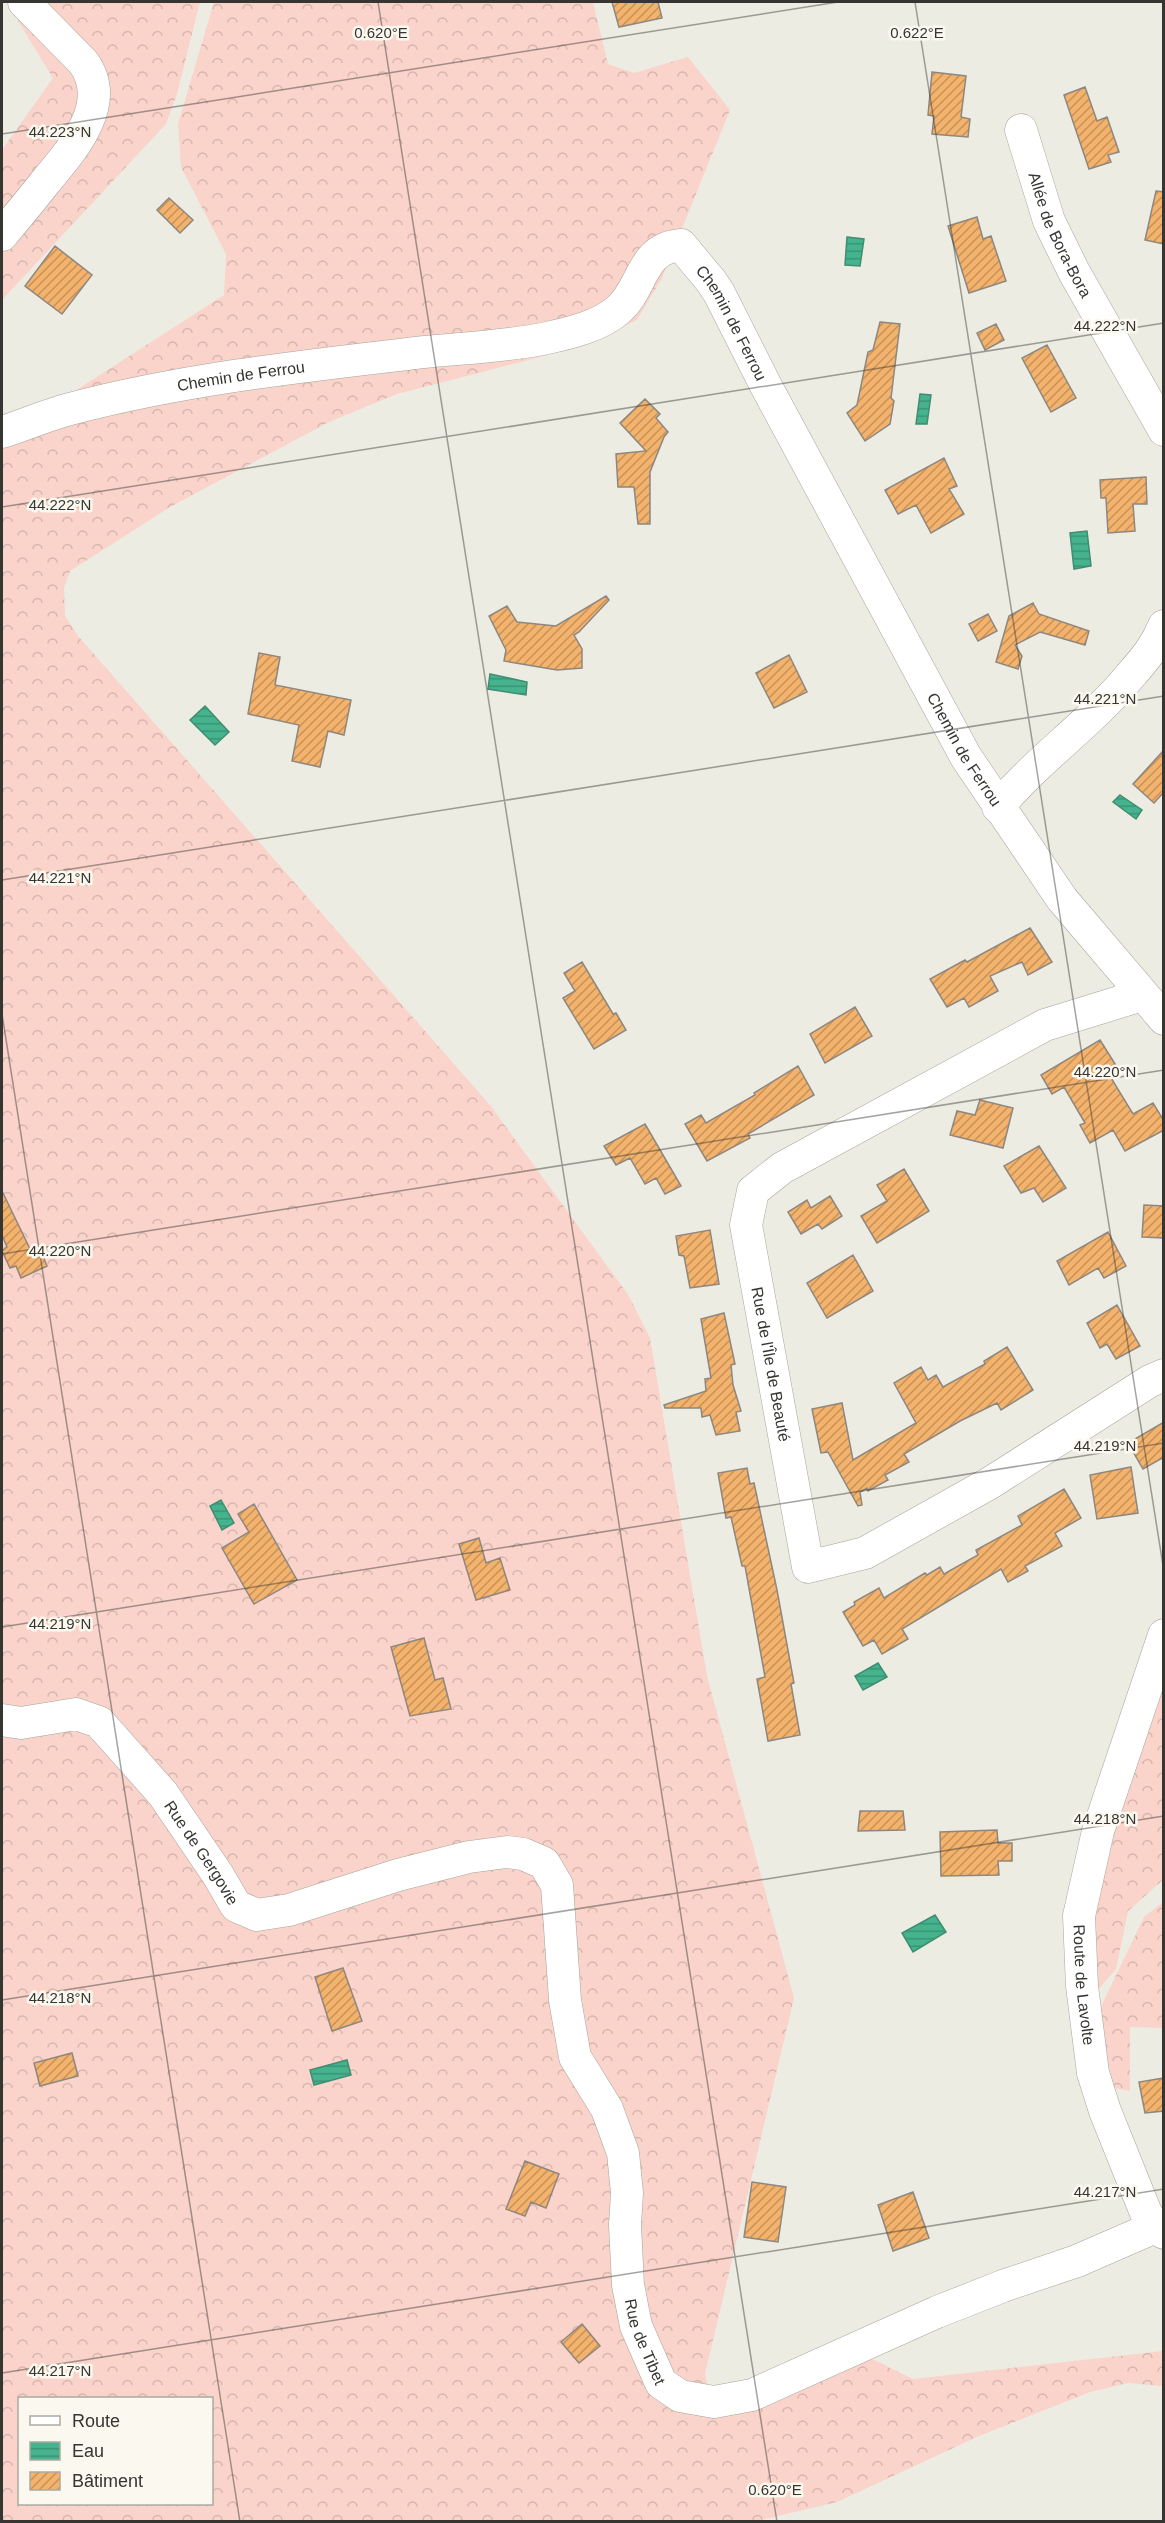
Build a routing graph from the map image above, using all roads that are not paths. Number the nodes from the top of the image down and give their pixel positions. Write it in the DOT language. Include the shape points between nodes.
graph roads {
  1 [pos="24,2"];
  2 [pos="1021,130"];
  3 [pos="2,235"];
  4 [pos="1164,430"];
  5 [pos="2,432"];
  6 [pos="1164,626"];
  7 [pos="998,807"];
  8 [pos="1142,994"];
  9 [pos="1164,1019"];
  10 [pos="1164,1375"];
  11 [pos="1164,1635"];
  12 [pos="2,1720"];
  13 [pos="557,1885"];
  14 [pos="1160,2230"];
  1 -- 3 [label="street" via="92,73 93,106 77,144"];
  2 -- 4 [label="street, Allée de Bora-Bora" via="1049,222"];
  5 -- 7 [label="street, Chemin de Ferrou" via="69,410 163,388 559,335 609,318 627,300 652,257 664,248 681,245 719,293 934,701"];
  6 -- 7 [label="street" via="1157,643 1106,704 1015,786"];
  7 -- 8 [label="street, Chemin de Ferrou" via="1062,899"];
  8 -- 9 [label="street, Chemin de Ferrou"];
  8 -- 10 [label="street, Rue de l'Île de Beauté" via="1045,1025 782,1168 753,1191 746,1225 808,1567 865,1553 990,1483"];
  11 -- 14 [label="street, Route de Lavolte" via="1098,1831 1079,1916 1082,1986 1094,2073 1104,2111 1146,2213"];
  12 -- 13 [label="street, Rue de Gergovie" via="21,1723 76,1713 99,1722 164,1794 236,1906 257,1916 427,1867 507,1852 544,1863"];
  13 -- 14 [label="street, Rue de Tibet" via="565,2000 575,2056 607,2109 623,2153 628,2285 636,2326 655,2372 669,2390 714,2402 752,2395 948,2307"];
}
